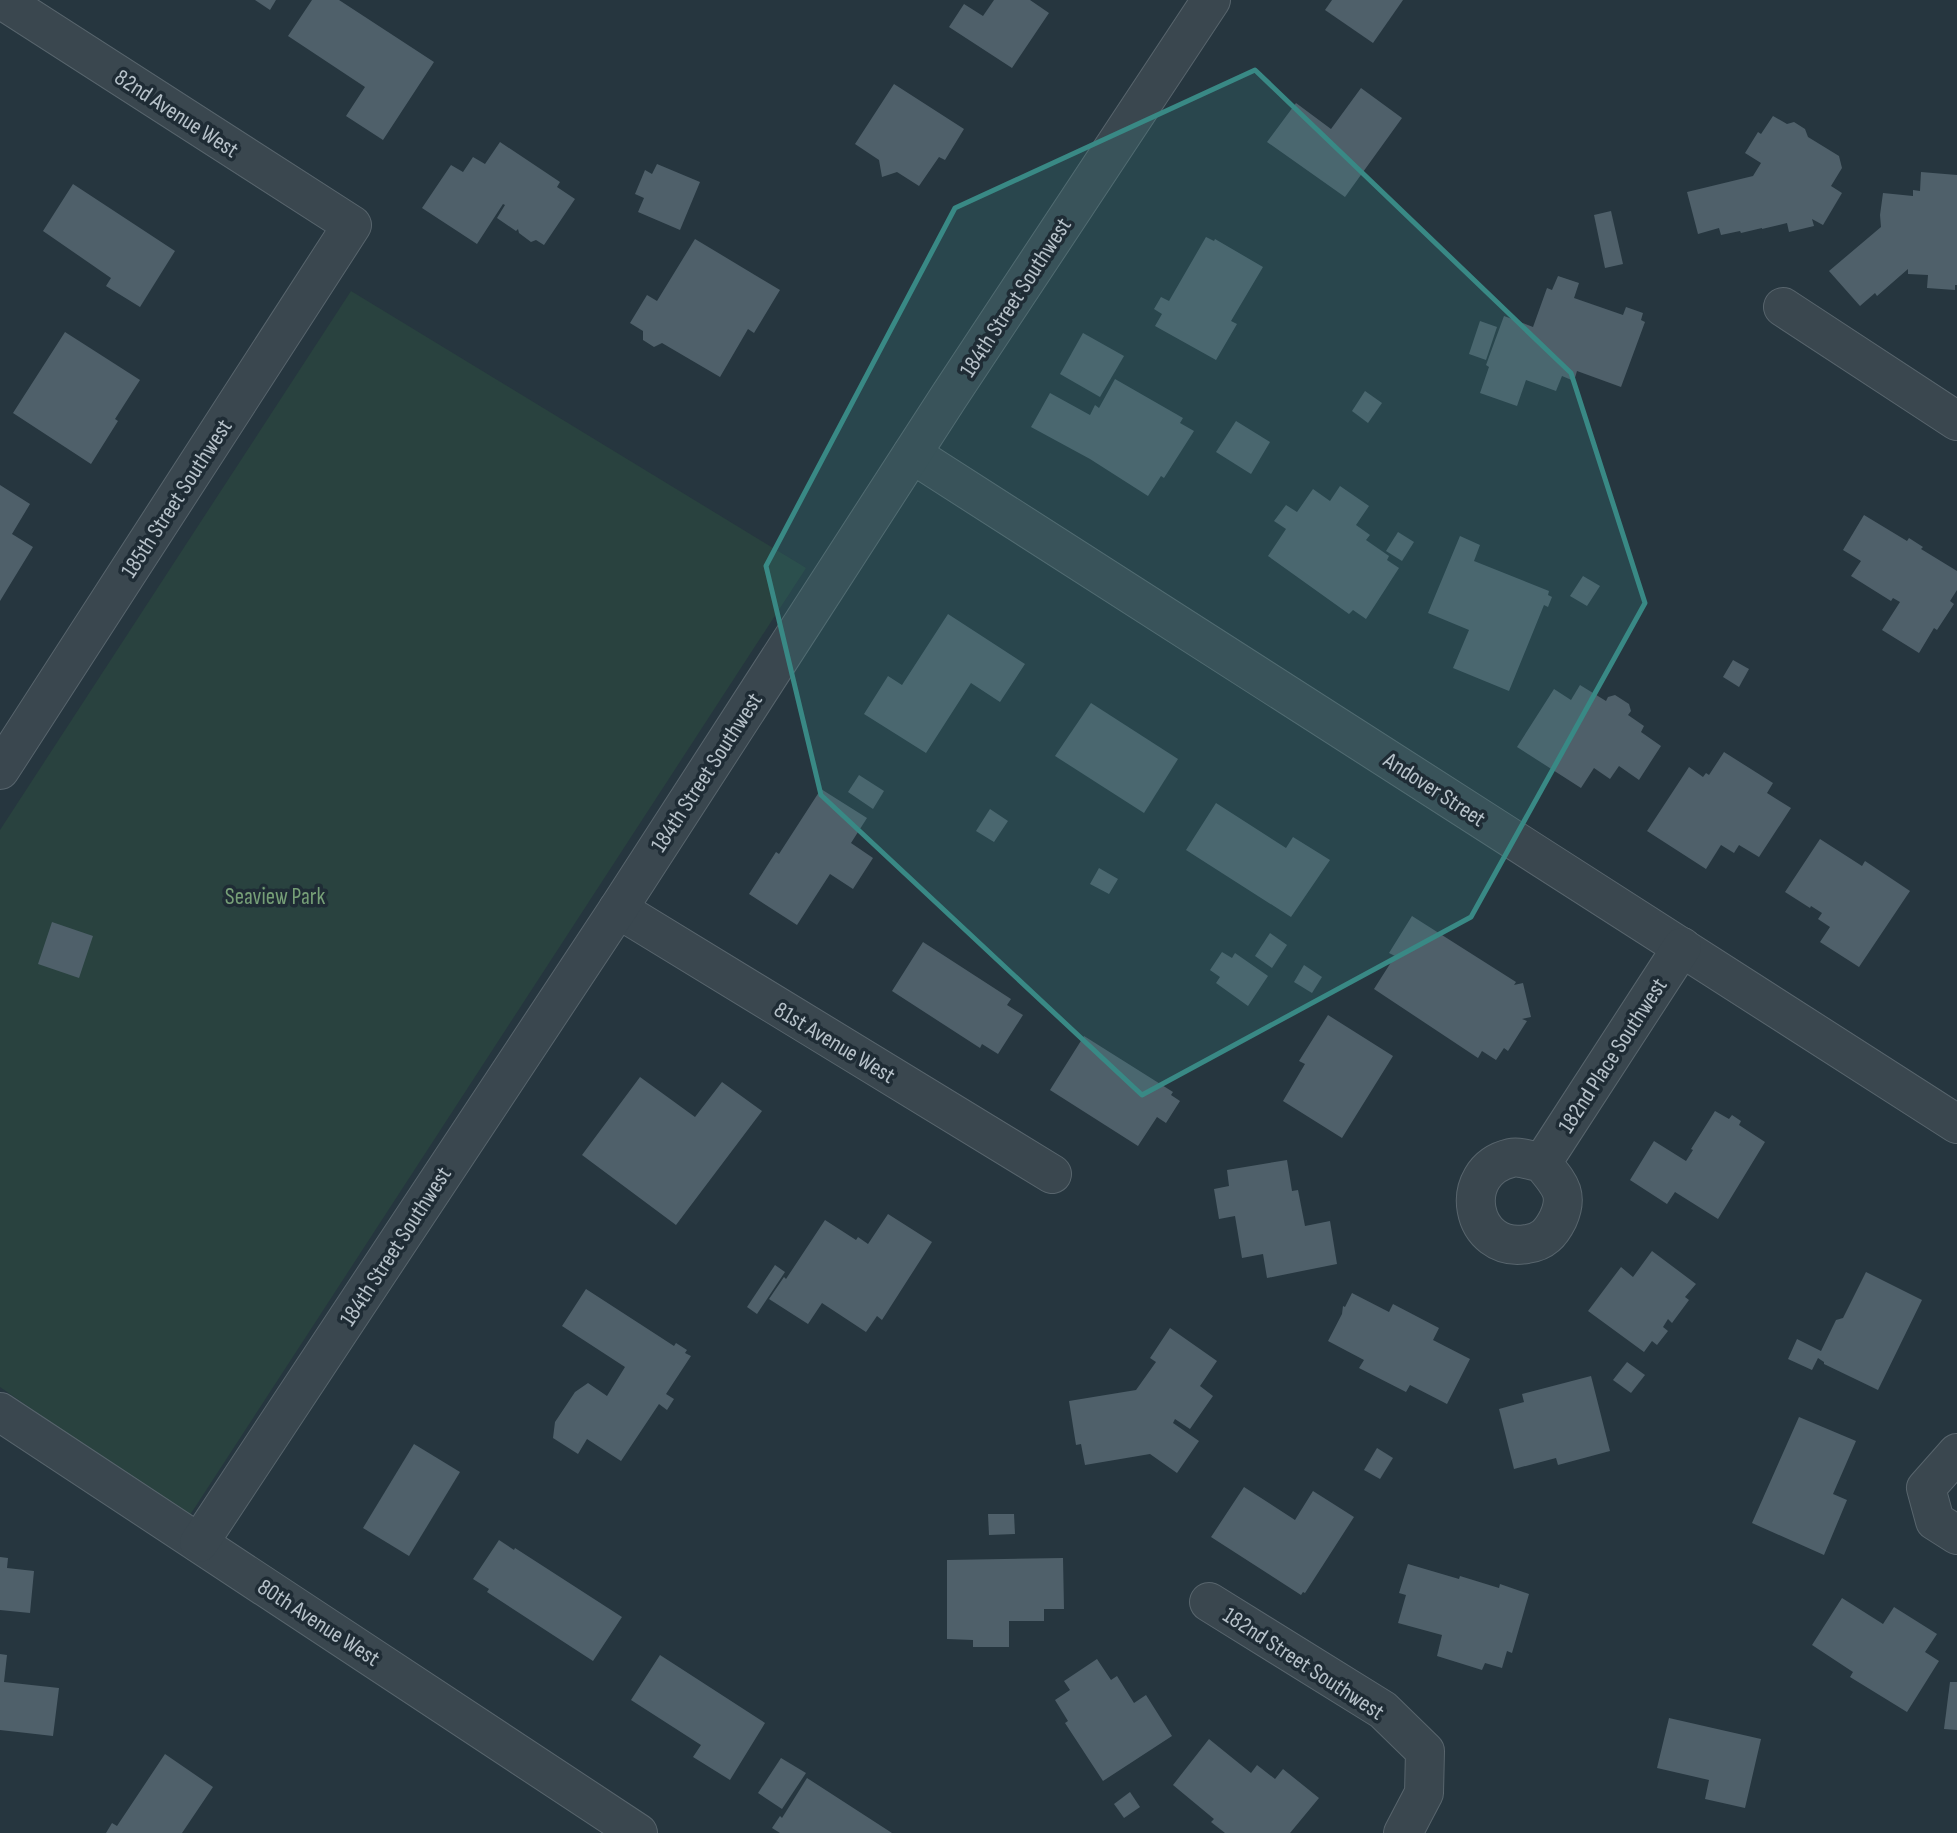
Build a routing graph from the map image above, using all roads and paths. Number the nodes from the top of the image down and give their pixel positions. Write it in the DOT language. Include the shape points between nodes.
graph roads {
  1 [pos="2,0"];
  2 [pos="1211,0"];
  3 [pos="352,225"];
  4 [pos="1783,307"];
  5 [pos="1956,420"];
  6 [pos="912,454"];
  7 [pos="0,770"];
  8 [pos="618,909"];
  9 [pos="1682,947"];
  10 [pos="1957,1124"];
  11 [pos="1542,1163"];
  12 [pos="1052,1174"];
  13 [pos="0,1412"];
  14 [pos="1957,1453"];
  15 [pos="1957,1535"];
  16 [pos="198,1543"];
  17 [pos="1209,1602"];
  18 [pos="638,1833"];
  19 [pos="1403,1833"];
  1 -- 3 [label="street, 82nd Avenue West"];
  2 -- 6 [label="street, 184th Street Southwest"];
  3 -- 7 [label="street, 185th Street Southwest"];
  4 -- 5 [label="street"];
  6 -- 8 [label="street, 184th Street Southwest"];
  6 -- 9 [label="street, Andover Street"];
  8 -- 12 [label="street, 81st Avenue West"];
  8 -- 16 [label="street, 184th Street Southwest"];
  9 -- 10 [label="street, Andover Street"];
  9 -- 11 [label="street, 182nd Place Southwest"];
  13 -- 16 [label="street, 80th Avenue West"];
  14 -- 15 [label="street" via="1926,1488 1935,1521"];
  16 -- 18 [label="street, 80th Avenue West"];
  17 -- 19 [label="street, 182nd Street Southwest" via="1383,1710 1425,1751 1424,1793"];
}
